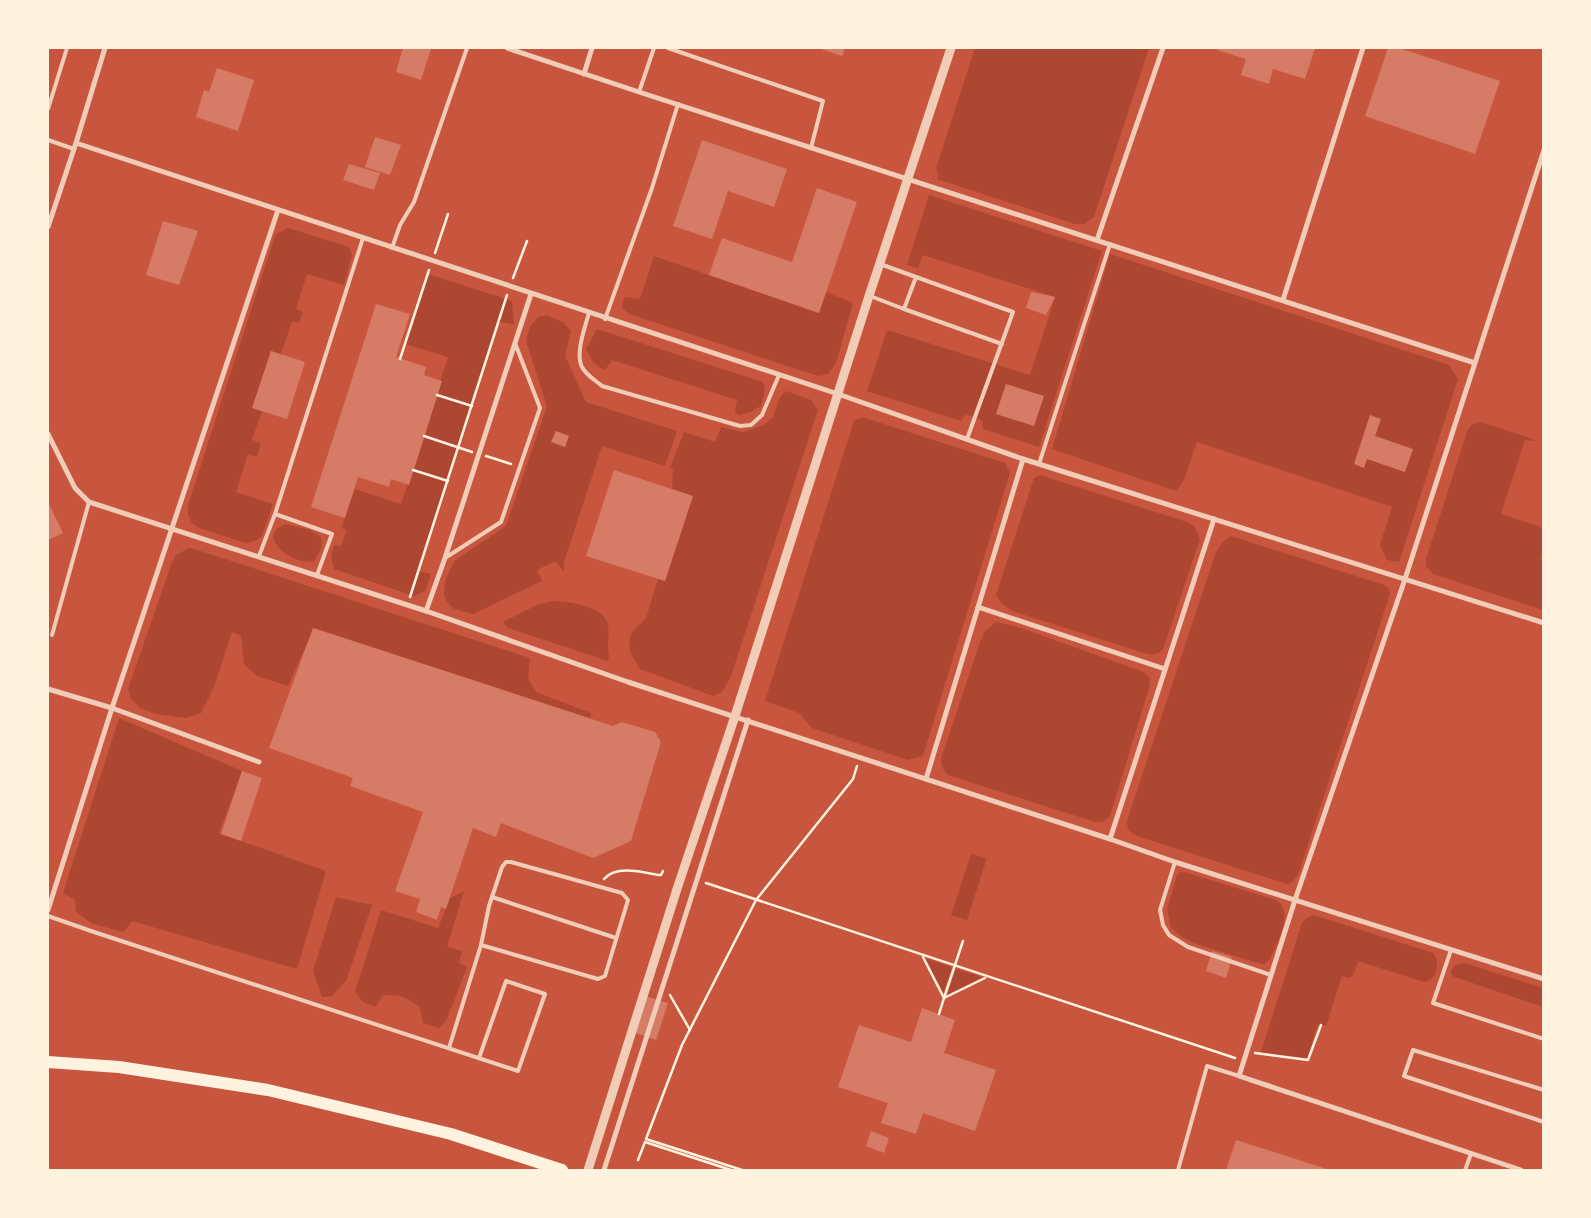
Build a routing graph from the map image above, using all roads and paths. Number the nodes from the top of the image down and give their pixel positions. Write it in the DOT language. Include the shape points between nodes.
graph roads {
  1 [pos="67,48"];
  2 [pos="105,48"];
  3 [pos="468,48"];
  4 [pos="507,48"];
  5 [pos="592,48"];
  6 [pos="654,48"];
  7 [pos="668,48"];
  8 [pos="951,48"];
  9 [pos="1163,48"];
  10 [pos="1363,48"];
  11 [pos="584,74"];
  12 [pos="639,92"];
  13 [pos="678,104"];
  14 [pos="48,109"];
  15 [pos="48,140"];
  16 [pos="75,146"];
  17 [pos="811,148"];
  18 [pos="1544,150"];
  19 [pos="908,179"];
  20 [pos="278,210"];
  21 [pos="448,214"];
  22 [pos="48,227"];
  23 [pos="363,238"];
  24 [pos="1097,240"];
  25 [pos="527,241"];
  26 [pos="1110,244"];
  27 [pos="392,248"];
  28 [pos="432,261"];
  29 [pos="880,264"];
  30 [pos="916,277"];
  31 [pos="510,287"];
  32 [pos="531,294"];
  33 [pos="869,296"];
  34 [pos="1283,300"];
  35 [pos="904,309"];
  36 [pos="589,313"];
  37 [pos="606,319"];
  38 [pos="515,343"];
  39 [pos="1002,344"];
  40 [pos="400,359"];
  41 [pos="1475,363"];
  42 [pos="779,375"];
  43 [pos="838,394"];
  44 [pos="437,395"];
  45 [pos="472,406"];
  46 [pos="48,434"];
  47 [pos="424,436"];
  48 [pos="967,439"];
  49 [pos="458,448"];
  50 [pos="479,454"];
  51 [pos="1023,459"];
  52 [pos="511,464"];
  53 [pos="1040,464"];
  54 [pos="413,470"];
  55 [pos="448,481"];
  56 [pos="89,502"];
  57 [pos="275,514"];
  58 [pos="1214,520"];
  59 [pos="172,528"];
  60 [pos="259,556"];
  61 [pos="445,558"];
  62 [pos="317,575"];
  63 [pos="1405,579"];
  64 [pos="408,605"];
  65 [pos="978,607"];
  66 [pos="426,611"];
  67 [pos="1544,623"];
  68 [pos="52,635"];
  69 [pos="1165,669"];
  70 [pos="48,689"];
  71 [pos="112,708"];
  72 [pos="735,716"];
  73 [pos="748,720"];
  74 [pos="860,757"];
  75 [pos="259,762"];
  76 [pos="926,779"];
  77 [pos="1110,839"];
  78 [pos="1175,862"];
  79 [pos="663,872"];
  80 [pos="603,881"];
  81 [pos="703,882"];
  82 [pos="492,897"];
  83 [pos="756,900"];
  84 [pos="1295,900"];
  85 [pos="48,910"];
  86 [pos="48,916"];
  87 [pos="616,938"];
  88 [pos="963,941"];
  89 [pos="482,945"];
  90 [pos="1451,950"];
  91 [pos="923,956"];
  92 [pos="954,966"];
  93 [pos="1271,975"];
  94 [pos="986,977"];
  95 [pos="1544,979"];
  96 [pos="668,991"];
  97 [pos="944,998"];
  98 [pos="939,1014"];
  99 [pos="1321,1025"];
  100 [pos="690,1030"];
  101 [pos="1544,1039"];
  102 [pos="449,1048"];
  103 [pos="1246,1052"];
  104 [pos="479,1058"];
  105 [pos="1243,1061"];
  106 [pos="48,1062"];
  107 [pos="1238,1076"];
  108 [pos="1544,1090"];
  109 [pos="1544,1122"];
  110 [pos="648,1141"];
  111 [pos="1471,1154"];
  112 [pos="638,1160"];
  113 [pos="562,1170"];
  114 [pos="588,1170"];
  115 [pos="604,1170"];
  116 [pos="731,1170"];
  117 [pos="742,1170"];
  118 [pos="1178,1170"];
  119 [pos="1465,1170"];
  120 [pos="1521,1170"];
  1 -- 14 [label="lane"];
  2 -- 16 [label="street"];
  3 -- 27 [label="lane" via="414,202 400,225"];
  4 -- 11 [label="street"];
  5 -- 11 [label="street"];
  6 -- 12 [label="lane"];
  7 -- 17 [label="lane" via="823,101"];
  8 -- 19 [label="street"];
  9 -- 24 [label="street"];
  10 -- 34 [label="street"];
  11 -- 12 [label="street"];
  12 -- 13 [label="street"];
  13 -- 17 [label="street"];
  13 -- 37 [label="lane"];
  15 -- 16 [label="lane"];
  16 -- 20 [label="street"];
  16 -- 22 [label="street"];
  17 -- 19 [label="street"];
  18 -- 41 [label="street"];
  19 -- 24 [label="street"];
  19 -- 29 [label="street"];
  20 -- 23 [label="street"];
  20 -- 59 [label="street"];
  21 -- 28 [label="path"];
  23 -- 27 [label="street"];
  23 -- 57 [label="lane"];
  24 -- 26 [label="street"];
  25 -- 31 [label="path"];
  26 -- 34 [label="street"];
  26 -- 53 [label="lane"];
  27 -- 28 [label="street"];
  28 -- 31 [label="street"];
  28 -- 40 [label="path"];
  29 -- 30 [label="lane"];
  29 -- 33 [label="street"];
  30 -- 35 [label="lane"];
  30 -- 39 [label="lane" via="1013,312"];
  31 -- 32 [label="street"];
  31 -- 45 [label="path"];
  32 -- 36 [label="street"];
  32 -- 38 [label="street"];
  33 -- 35 [label="lane"];
  33 -- 43 [label="street"];
  34 -- 41 [label="street"];
  35 -- 39 [label="lane"];
  36 -- 37 [label="street"];
  36 -- 42 [label="lane" via="579,355 581,367 602,386 740,426 751,425 762,415"];
  37 -- 42 [label="street"];
  38 -- 50 [label="street"];
  38 -- 61 [label="lane" via="540,408 501,522"];
  39 -- 48 [label="lane"];
  41 -- 63 [label="street"];
  42 -- 43 [label="street"];
  43 -- 48 [label="street"];
  43 -- 72 [label="street"];
  44 -- 45 [label="path"];
  45 -- 49 [label="path"];
  46 -- 56 [label="street" via="74,488"];
  47 -- 49 [label="path"];
  48 -- 51 [label="street"];
  49 -- 50 [label="path"];
  49 -- 55 [label="path"];
  50 -- 52 [label="path"];
  50 -- 61 [label="street"];
  51 -- 53 [label="street"];
  51 -- 65 [label="street"];
  53 -- 58 [label="street"];
  54 -- 55 [label="path"];
  55 -- 64 [label="path"];
  56 -- 59 [label="street"];
  56 -- 68 [label="lane"];
  57 -- 60 [label="lane"];
  57 -- 62 [label="lane" via="332,534"];
  58 -- 63 [label="street"];
  58 -- 69 [label="street"];
  59 -- 60 [label="street"];
  59 -- 71 [label="street"];
  60 -- 62 [label="street"];
  61 -- 66 [label="street"];
  62 -- 64 [label="street"];
  63 -- 67 [label="street"];
  63 -- 84 [label="street"];
  64 -- 66 [label="street"];
  65 -- 69 [label="street"];
  65 -- 76 [label="street"];
  66 -- 72 [label="street"];
  69 -- 77 [label="street"];
  70 -- 71 [label="street"];
  71 -- 75 [label="street"];
  71 -- 85 [label="street"];
  72 -- 73 [label="street"];
  72 -- 114 [label="street"];
  73 -- 74 [label="street"];
  73 -- 115 [label="street"];
  74 -- 76 [label="street"];
  74 -- 83 [label="path" via="853,779"];
  76 -- 77 [label="street"];
  77 -- 78 [label="street"];
  78 -- 84 [label="street"];
  78 -- 93 [label="lane" via="1160,910 1169,935 1188,947"];
  79 -- 80 [label="path" via="661,875 618,872 608,875"];
  81 -- 83 [label="path"];
  82 -- 87 [label="lane"];
  82 -- 87 [label="lane" via="506,862 622,893 628,900"];
  82 -- 89 [label="lane"];
  83 -- 91 [label="path"];
  83 -- 100 [label="path"];
  84 -- 90 [label="street"];
  84 -- 93 [label="street"];
  86 -- 102 [label="lane"];
  87 -- 89 [label="lane" via="605,976 598,979"];
  88 -- 92 [label="path"];
  89 -- 102 [label="lane"];
  90 -- 95 [label="street"];
  90 -- 101 [label="lane" via="1432,1003"];
  91 -- 92 [label="path"];
  91 -- 97 [label="path"];
  92 -- 94 [label="path"];
  92 -- 97 [label="path"];
  93 -- 103 [label="street"];
  94 -- 97 [label="path"];
  94 -- 105 [label="path"];
  96 -- 100 [label="path"];
  97 -- 98 [label="path"];
  99 -- 103 [label="path" via="1308,1060"];
  100 -- 110 [label="path" via="678,1054 646,1139"];
  102 -- 104 [label="lane"];
  103 -- 105 [label="street"];
  104 -- 104 [label="lane" via="518,1071 545,994 506,980"];
  105 -- 107 [label="street"];
  106 -- 113 [label="main road" via="119,1067 268,1090 451,1134"];
  107 -- 111 [label="street"];
  107 -- 118 [label="lane" via="1207,1066"];
  108 -- 109 [label="lane" via="1413,1050 1404,1076"];
  110 -- 112 [label="path"];
  110 -- 116 [label="path"];
  110 -- 117 [label="path"];
  111 -- 119 [label="lane"];
  111 -- 120 [label="street"];
}
